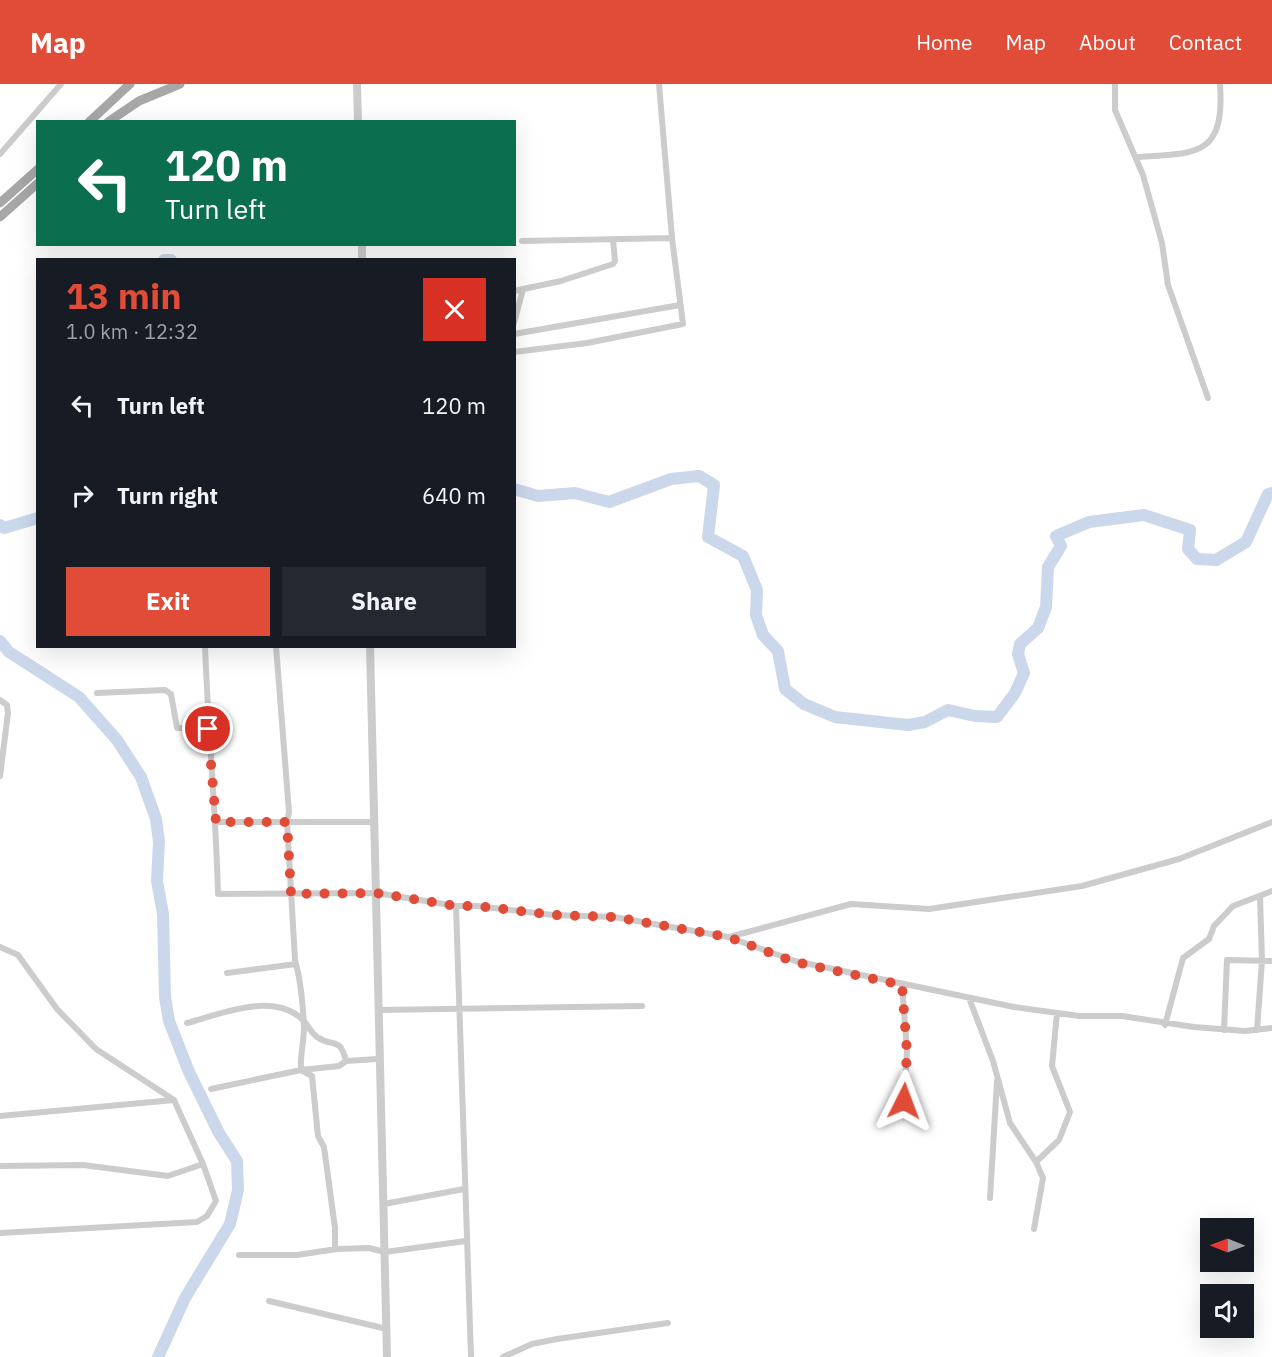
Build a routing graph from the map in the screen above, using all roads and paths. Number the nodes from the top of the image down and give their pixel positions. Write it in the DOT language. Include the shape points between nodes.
graph roads {
  1 [pos="61,84"];
  2 [pos="130,84"];
  3 [pos="180,84"];
  4 [pos="357,84"];
  5 [pos="659,84"];
  6 [pos="1115,84"];
  7 [pos="1220,84"];
  8 [pos="91,120"];
  9 [pos="111,120"];
  10 [pos="358,120"];
  11 [pos="0,154"];
  12 [pos="1136,157"];
  13 [pos="36,171"];
  14 [pos="36,185"];
  15 [pos="0,203"];
  16 [pos="0,217"];
  17 [pos="613,238"];
  18 [pos="672,238"];
  19 [pos="522,241"];
  20 [pos="523,289"];
  21 [pos="516,291"];
  22 [pos="680,305"];
  23 [pos="516,315"];
  24 [pos="516,334"];
  25 [pos="516,352"];
  26 [pos="1208,398"];
  27 [pos="205,648"];
  28 [pos="276,648"];
  29 [pos="370,648"];
  30 [pos="97,693"];
  31 [pos="0,700"];
  32 [pos="208,729"];
  33 [pos="0,776"];
  34 [pos="216,822"];
  35 [pos="287,822"];
  36 [pos="374,822"];
  37 [pos="1272,822"];
  38 [pos="1272,891"];
  39 [pos="376,893"];
  40 [pos="291,894"];
  41 [pos="1260,896"];
  42 [pos="456,906"];
  43 [pos="728,937"];
  44 [pos="0,947"];
  45 [pos="1262,961"];
  46 [pos="1272,961"];
  47 [pos="296,964"];
  48 [pos="227,973"];
  49 [pos="902,985"];
  50 [pos="969,998"];
  51 [pos="642,1006"];
  52 [pos="458,1008"];
  53 [pos="379,1010"];
  54 [pos="1057,1013"];
  55 [pos="303,1020"];
  56 [pos="187,1023"];
  57 [pos="1166,1025"];
  58 [pos="1272,1028"];
  59 [pos="1224,1029"];
  60 [pos="1257,1030"];
  61 [pos="377,1059"];
  62 [pos="346,1061"];
  63 [pos="301,1070"];
  64 [pos="997,1077"];
  65 [pos="212,1089"];
  66 [pos="174,1100"];
  67 [pos="904,1101"];
  68 [pos="0,1116"];
  69 [pos="1036,1162"];
  70 [pos="204,1164"];
  71 [pos="0,1166"];
  72 [pos="464,1189"];
  73 [pos="990,1198"];
  74 [pos="384,1204"];
  75 [pos="1034,1229"];
  76 [pos="0,1233"];
  77 [pos="466,1241"];
  78 [pos="335,1249"];
  79 [pos="385,1252"];
  80 [pos="239,1255"];
  81 [pos="269,1301"];
  82 [pos="668,1323"];
  83 [pos="387,1329"];
  84 [pos="387,1357"];
  85 [pos="471,1357"];
  86 [pos="503,1357"];
  1 -- 11 [label="street"];
  2 -- 8 [label="main road"];
  3 -- 9 [label="main road" via="140,101"];
  4 -- 10 [label="street"];
  5 -- 18 [label="street"];
  6 -- 12 [label="street" via="1115,110"];
  7 -- 12 [label="street" via="1219,121 1213,136 1201,149 1188,154"];
  12 -- 26 [label="street" via="1162,243 1168,285"];
  13 -- 15 [label="main road"];
  14 -- 16 [label="main road"];
  17 -- 18 [label="street"];
  17 -- 19 [label="street"];
  17 -- 20 [label="street" via="613,264"];
  18 -- 22 [label="street"];
  20 -- 21 [label="street"];
  20 -- 23 [label="street"];
  22 -- 24 [label="street"];
  22 -- 25 [label="street" via="681,326"];
  27 -- 32 [label="street"];
  28 -- 35 [label="street"];
  29 -- 36 [label="street"];
  30 -- 32 [label="street" via="165,690 171,694 177,728"];
  31 -- 33 [label="street" via="7,705 8,713"];
  32 -- 34 [label="street"];
  34 -- 35 [label="street"];
  34 -- 40 [label="street" via="218,894"];
  35 -- 36 [label="street"];
  35 -- 40 [label="street"];
  36 -- 39 [label="street"];
  37 -- 43 [label="street" via="1179,859 1082,886 929,909 851,904"];
  38 -- 41 [label="street"];
  39 -- 40 [label="street"];
  39 -- 42 [label="street"];
  39 -- 53 [label="street"];
  40 -- 47 [label="street"];
  41 -- 45 [label="street"];
  41 -- 57 [label="street" via="1233,906 1214,926 1209,939 1183,958"];
  42 -- 43 [label="street" via="614,917"];
  42 -- 52 [label="street"];
  43 -- 49 [label="street" via="795,962"];
  44 -- 66 [label="street" via="18,955 57,1009 96,1049"];
  45 -- 46 [label="street"];
  45 -- 59 [label="street" via="1227,960"];
  45 -- 60 [label="street"];
  47 -- 48 [label="street"];
  47 -- 55 [label="street"];
  49 -- 50 [label="street"];
  49 -- 67 [label="street" via="907,1052"];
  50 -- 54 [label="street"];
  50 -- 64 [label="street"];
  51 -- 52 [label="street"];
  52 -- 53 [label="street"];
  52 -- 72 [label="street"];
  53 -- 74 [label="street"];
  54 -- 57 [label="street" via="1122,1016"];
  54 -- 69 [label="street" via="1052,1066 1070,1112 1059,1140"];
  55 -- 56 [label="street" via="283,1009 265,1006"];
  55 -- 62 [label="street" via="309,1032 343,1048"];
  55 -- 63 [label="street"];
  57 -- 59 [label="street"];
  58 -- 60 [label="street"];
  59 -- 60 [label="street"];
  61 -- 62 [label="street"];
  62 -- 63 [label="street" via="330,1068"];
  63 -- 65 [label="street"];
  63 -- 78 [label="street" via="312,1076"];
  64 -- 69 [label="street" via="1010,1123"];
  64 -- 73 [label="street"];
  66 -- 68 [label="street"];
  66 -- 70 [label="street"];
  69 -- 75 [label="street" via="1043,1178"];
  70 -- 71 [label="street" via="168,1176 83,1165"];
  70 -- 76 [label="street" via="216,1201 202,1221"];
  72 -- 74 [label="street"];
  72 -- 77 [label="street"];
  74 -- 79 [label="street"];
  77 -- 79 [label="street"];
  77 -- 85 [label="street"];
  78 -- 79 [label="street" via="369,1248"];
  78 -- 80 [label="street" via="297,1255"];
  79 -- 83 [label="street"];
  81 -- 83 [label="street"];
  82 -- 86 [label="street" via="532,1344"];
  83 -- 84 [label="street"];
}
